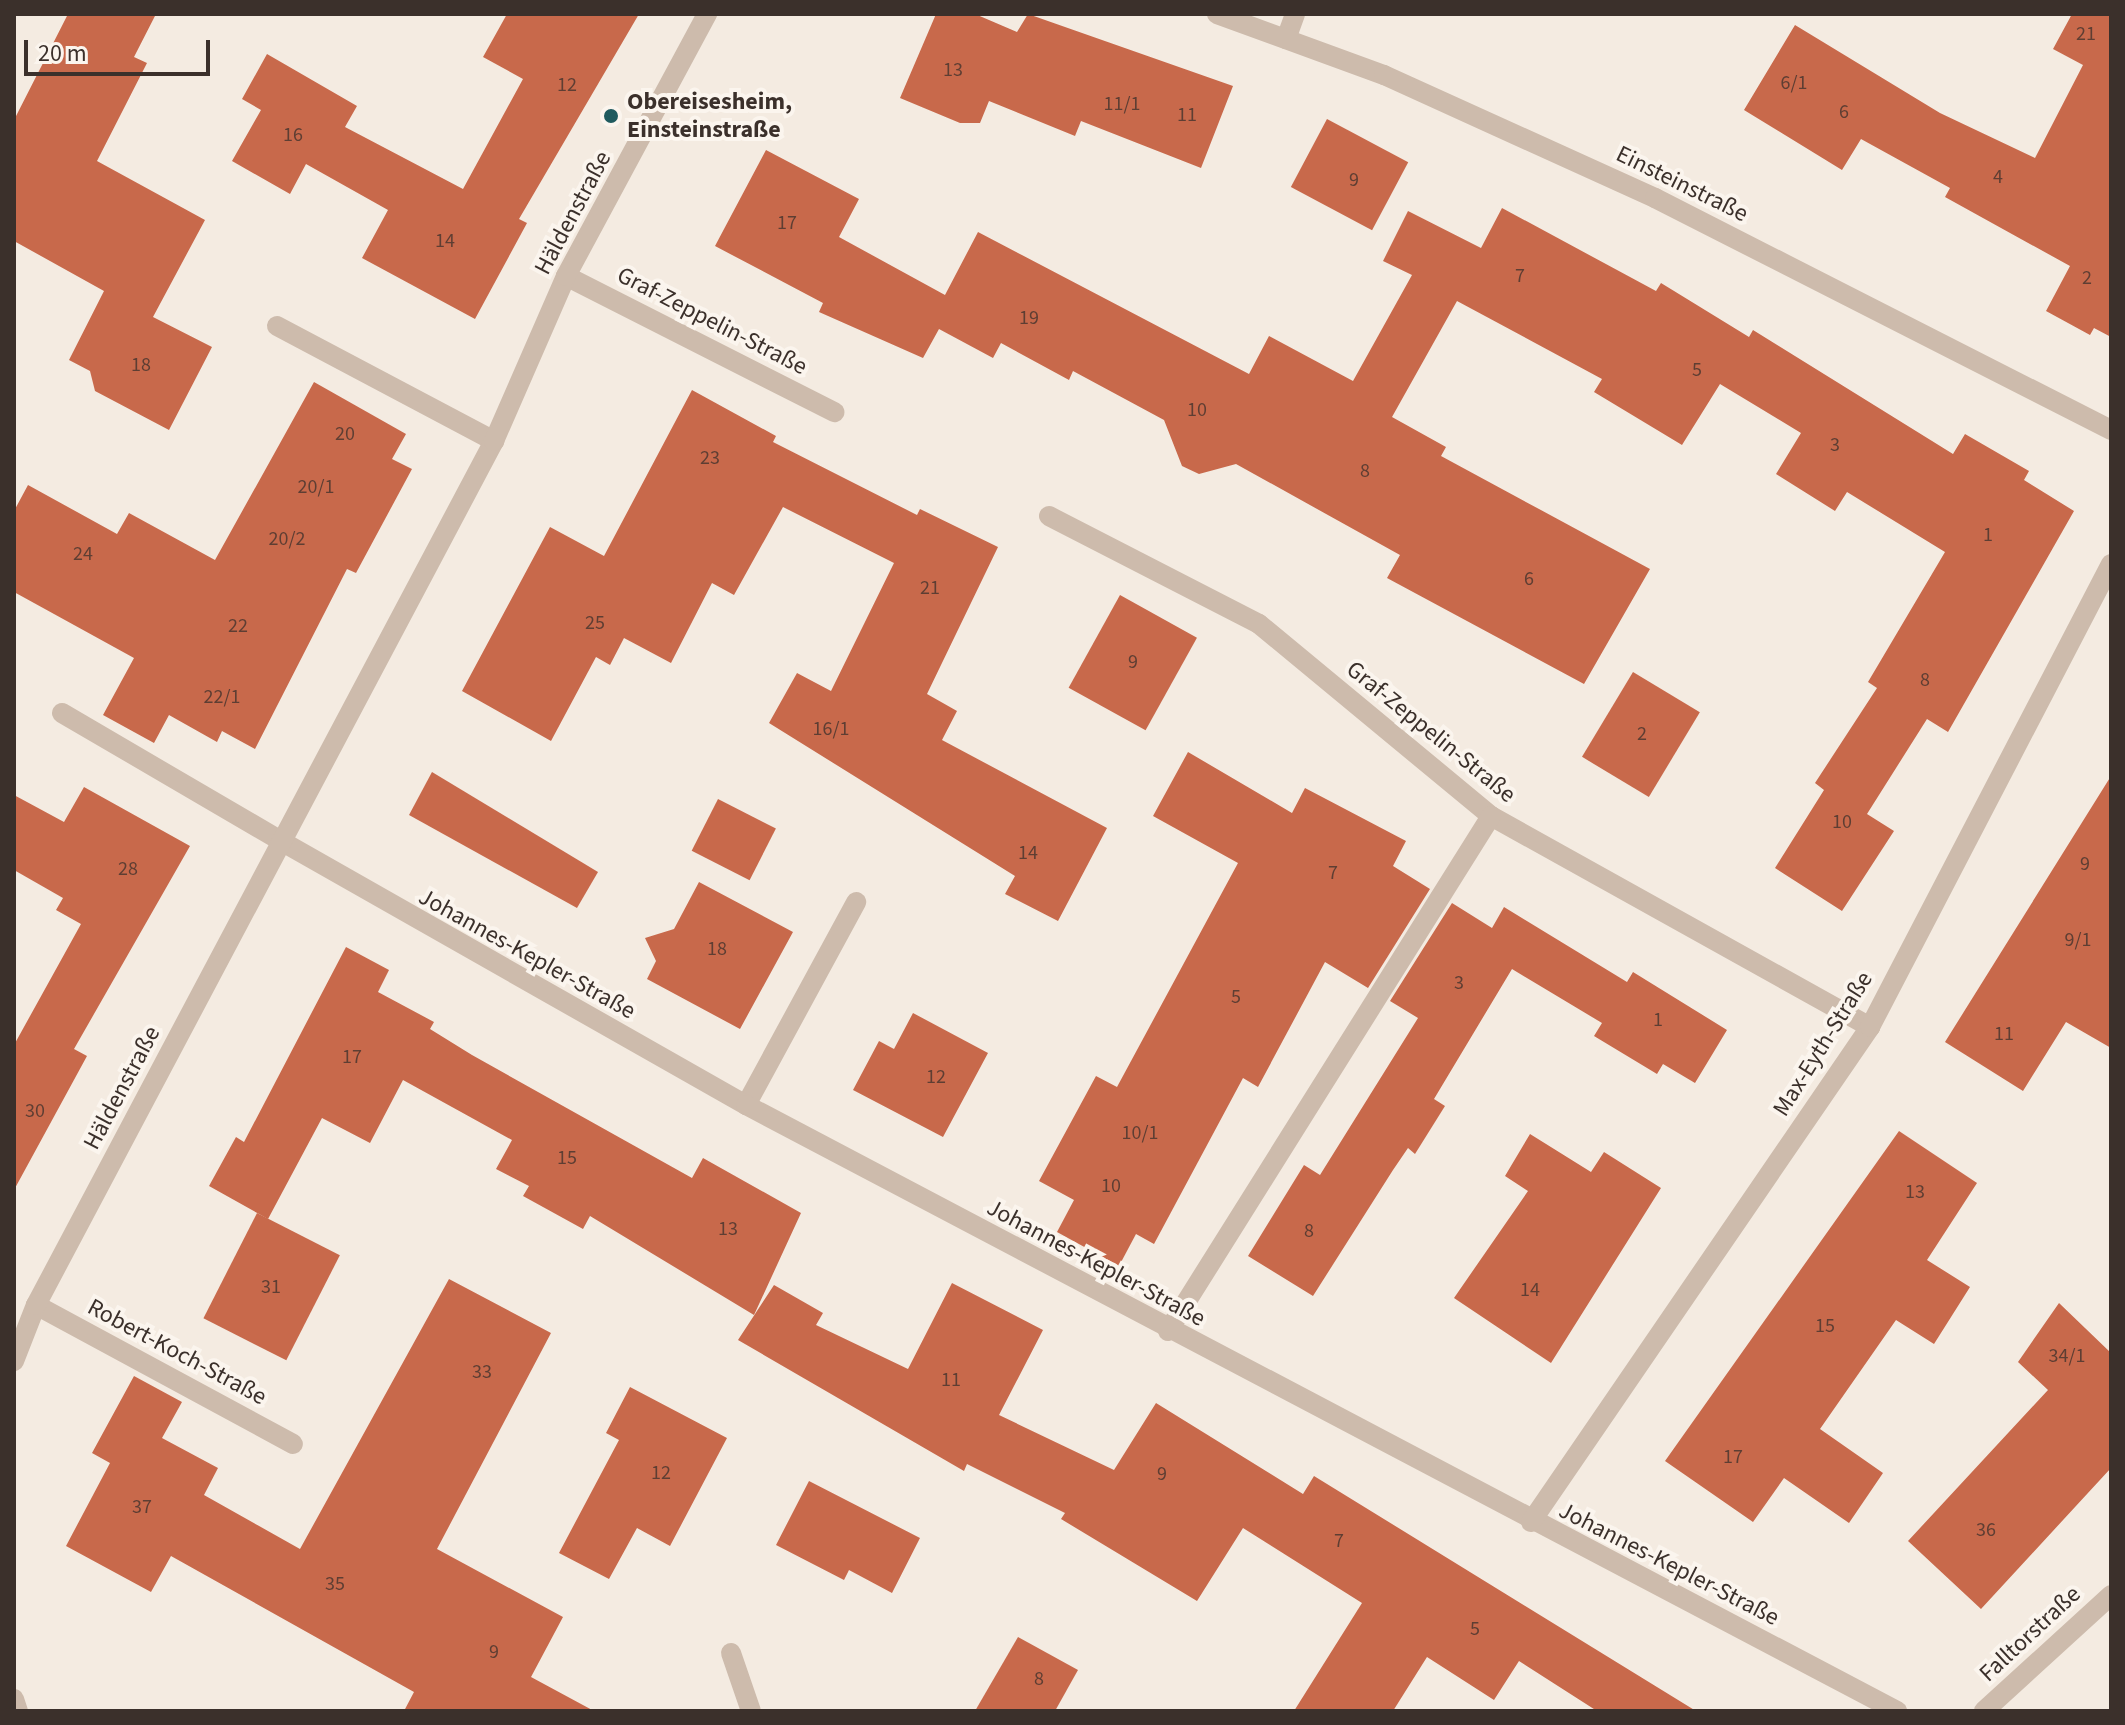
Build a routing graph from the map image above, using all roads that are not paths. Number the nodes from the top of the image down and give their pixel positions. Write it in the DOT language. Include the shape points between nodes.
graph roads {
  1 [pos="707,14"];
  2 [pos="1217,14"];
  3 [pos="1295,14"];
  4 [pos="1286,39"];
  5 [pos="566,276"];
  6 [pos="277,326"];
  7 [pos="834,412"];
  8 [pos="2111,430"];
  9 [pos="494,441"];
  10 [pos="1049,516"];
  11 [pos="2111,564"];
  12 [pos="62,713"];
  13 [pos="1491,816"];
  14 [pos="281,841"];
  15 [pos="856,902"];
  16 [pos="1870,1027"];
  17 [pos="746,1105"];
  18 [pos="36,1305"];
  19 [pos="1168,1331"];
  20 [pos="14,1361"];
  21 [pos="293,1444"];
  22 [pos="1531,1522"];
  23 [pos="2111,1595"];
  24 [pos="731,1653"];
  25 [pos="14,1699"];
  26 [pos="18,1711"];
  27 [pos="751,1711"];
  28 [pos="1897,1711"];
  29 [pos="1984,1711"];
  1 -- 5 [label="street, Häldenstraße"];
  2 -- 4 [label="street, Einsteinstraße"];
  3 -- 4 [label="street"];
  4 -- 8 [label="street, Einsteinstraße" via="1384,75 1655,198"];
  5 -- 7 [label="street, Graf-Zeppelin-Straße"];
  5 -- 9 [label="street, Häldenstraße"];
  6 -- 9 [label="street"];
  9 -- 14 [label="street, Häldenstraße"];
  10 -- 13 [label="street, Graf-Zeppelin-Straße" via="1259,624"];
  11 -- 16 [label="street, Max-Eyth-Straße"];
  12 -- 14 [label="street"];
  13 -- 16 [label="street, Graf-Zeppelin-Straße"];
  13 -- 19 [label="street"];
  14 -- 17 [label="street, Johannes-Kepler-Straße"];
  14 -- 18 [label="street, Häldenstraße"];
  15 -- 17 [label="street"];
  16 -- 22 [label="street, Max-Eyth-Straße"];
  17 -- 19 [label="street, Johannes-Kepler-Straße"];
  18 -- 20 [label="street, Häldenstraße"];
  18 -- 21 [label="street, Robert-Koch-Straße"];
  19 -- 22 [label="street, Johannes-Kepler-Straße"];
  22 -- 28 [label="street, Johannes-Kepler-Straße"];
  23 -- 29 [label="street, Falltorstraße"];
  24 -- 27 [label="street"];
  25 -- 26 [label="street"];
}
